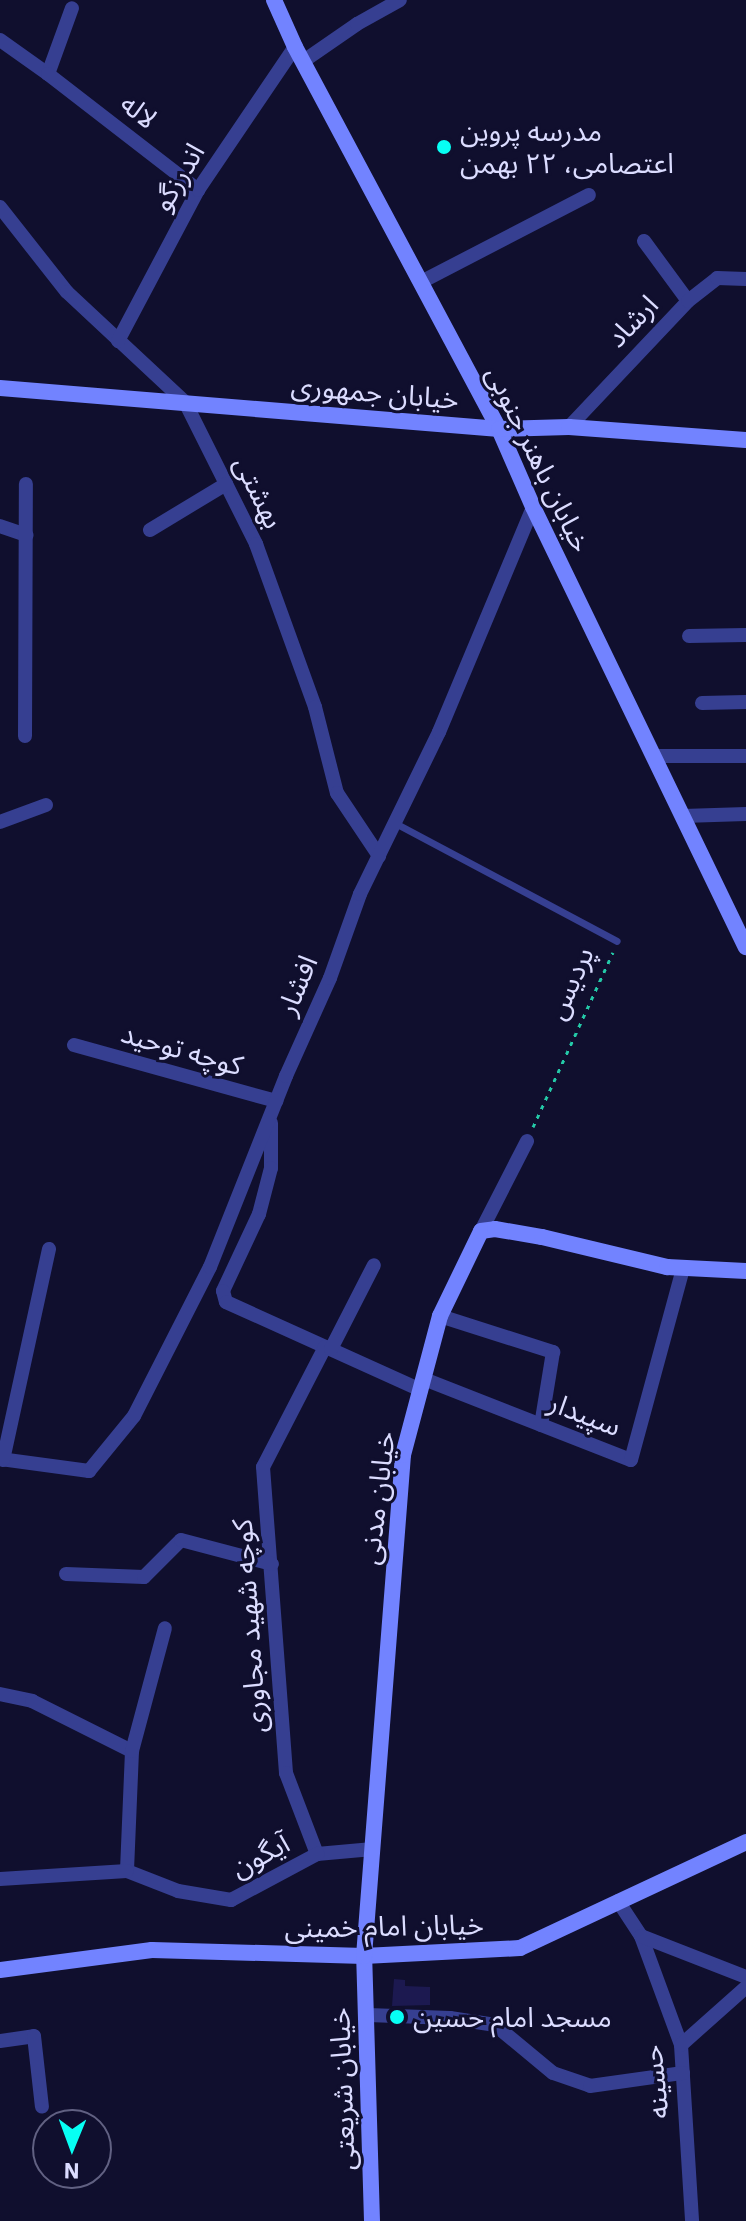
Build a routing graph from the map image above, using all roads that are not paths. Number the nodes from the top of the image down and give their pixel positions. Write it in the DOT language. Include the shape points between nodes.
graph roads {
  1 [pos="274,0"];
  2 [pos="400,0"];
  3 [pos="72,8"];
  4 [pos="0,40"];
  5 [pos="300,54"];
  6 [pos="48,74"];
  7 [pos="198,190"];
  8 [pos="589,195"];
  9 [pos="0,207"];
  10 [pos="644,241"];
  11 [pos="746,279"];
  12 [pos="421,282"];
  13 [pos="688,301"];
  14 [pos="118,341"];
  15 [pos="0,388"];
  16 [pos="185,402"];
  17 [pos="569,427"];
  18 [pos="499,429"];
  19 [pos="746,440"];
  20 [pos="26,484"];
  21 [pos="226,484"];
  22 [pos="533,507"];
  23 [pos="0,526"];
  24 [pos="150,530"];
  25 [pos="26,535"];
  26 [pos="746,635"];
  27 [pos="689,636"];
  28 [pos="746,702"];
  29 [pos="702,703"];
  30 [pos="25,736"];
  31 [pos="653,756"];
  32 [pos="746,756"];
  33 [pos="46,805"];
  34 [pos="746,814"];
  35 [pos="683,816"];
  36 [pos="0,822"];
  37 [pos="395,823"];
  38 [pos="379,856"];
  39 [pos="617,941"];
  40 [pos="746,947"];
  41 [pos="74,1045"];
  42 [pos="273,1108"];
  43 [pos="527,1141"];
  44 [pos="481,1231"];
  45 [pos="49,1249"];
  46 [pos="374,1265"];
  47 [pos="683,1268"];
  48 [pos="746,1271"];
  49 [pos="440,1316"];
  50 [pos="328,1348"];
  51 [pos="422,1384"];
  52 [pos="541,1425"];
  53 [pos="2,1459"];
  54 [pos="272,1564"];
  55 [pos="66,1574"];
  56 [pos="165,1628"];
  57 [pos="0,1694"];
  58 [pos="132,1751"];
  59 [pos="746,1842"];
  60 [pos="373,1849"];
  61 [pos="317,1854"];
  62 [pos="127,1871"];
  63 [pos="0,1879"];
  64 [pos="618,1901"];
  65 [pos="641,1936"];
  66 [pos="364,1956"];
  67 [pos="0,1970"];
  68 [pos="746,1977"];
  69 [pos="746,1987"];
  70 [pos="368,2015"];
  71 [pos="0,2041"];
  72 [pos="681,2045"];
  73 [pos="683,2073"];
  74 [pos="42,2107"];
  75 [pos="372,2221"];
  76 [pos="692,2221"];
  1 -- 5 [label="street, خیابان باهنر جنوبی"];
  2 -- 5 [label="street"];
  3 -- 6 [label="street"];
  4 -- 6 [label="street, لاله"];
  5 -- 7 [label="street, اندرزگو"];
  5 -- 12 [label="street, خیابان باهنر جنوبی"];
  6 -- 7 [label="street, لاله"];
  7 -- 14 [label="street, اندرزگو"];
  8 -- 12 [label="street"];
  9 -- 14 [label="street, بهشتی" via="67,292"];
  10 -- 13 [label="street"];
  11 -- 13 [label="street, ارشاد" via="717,278"];
  12 -- 18 [label="street, خیابان باهنر جنوبی"];
  13 -- 17 [label="street, ارشاد"];
  14 -- 16 [label="street, بهشتی"];
  15 -- 16 [label="street, خیابان جمهوری"];
  16 -- 18 [label="street, خیابان جمهوری"];
  16 -- 21 [label="street, بهشتی"];
  17 -- 18 [label="street, خیابان جمهوری"];
  17 -- 19 [label="street, خیابان جمهوری"];
  18 -- 22 [label="street, خیابان باهنر جنوبی"];
  20 -- 25 [label="street"];
  21 -- 24 [label="street"];
  21 -- 38 [label="street, بهشتی" via="256,544 315,707 337,793"];
  22 -- 31 [label="street, خیابان باهنر جنوبی"];
  22 -- 37 [label="street, افشار"];
  23 -- 25 [label="street"];
  25 -- 30 [label="street"];
  26 -- 27 [label="street"];
  28 -- 29 [label="street"];
  31 -- 32 [label="street"];
  31 -- 35 [label="street, خیابان باهنر جنوبی"];
  33 -- 36 [label="street"];
  34 -- 35 [label="street"];
  35 -- 40 [label="street, خیابان باهنر جنوبی"];
  37 -- 38 [label="street, افشار"];
  37 -- 39 [label="lane, پردیس"];
  38 -- 42 [label="street, افشار"];
  41 -- 42 [label="street, کوچه توحید"];
  42 -- 50 [label="street, سپیدار" via="271,1168 259,1214 223,1291 226,1302"];
  42 -- 53 [label="street, افشار" via="210,1267 141,1403 89,1471"];
  43 -- 44 [label="street"];
  44 -- 47 [label="street" via="542,1237"];
  44 -- 49 [label="street, خیابان مدنی"];
  45 -- 53 [label="street"];
  46 -- 50 [label="street, کوچه شهید مجاوری"];
  47 -- 48 [label="street"];
  47 -- 52 [label="street, سپیدار" via="631,1460"];
  49 -- 51 [label="street, خیابان مدنی"];
  49 -- 52 [label="street" via="553,1352"];
  50 -- 51 [label="street, سپیدار"];
  50 -- 54 [label="street, کوچه شهید مجاوری" via="263,1467"];
  51 -- 52 [label="street, سپیدار"];
  51 -- 60 [label="street, خیابان مدنی" via="403,1455"];
  54 -- 55 [label="street" via="181,1540 144,1577"];
  54 -- 61 [label="street, کوچه شهید مجاوری" via="286,1773"];
  56 -- 58 [label="street"];
  57 -- 58 [label="street" via="32,1701"];
  58 -- 62 [label="street"];
  59 -- 64 [label="street, خیابان امام خمینی"];
  60 -- 61 [label="street"];
  60 -- 66 [label="street, خیابان مدنی"];
  61 -- 62 [label="street, آیگون" via="231,1900 178,1891"];
  62 -- 63 [label="street"];
  64 -- 65 [label="street, حسینه"];
  64 -- 66 [label="street, خیابان امام خمینی" via="520,1948"];
  65 -- 68 [label="street"];
  65 -- 72 [label="street, حسینه"];
  66 -- 67 [label="street, خیابان امام خمینی" via="152,1950"];
  66 -- 70 [label="street, خیابان شریعتی"];
  69 -- 72 [label="street"];
  70 -- 73 [label="street" via="495,2025 553,2073 590,2086"];
  70 -- 75 [label="street, خیابان شریعتی"];
  71 -- 74 [label="street" via="34,2036"];
  72 -- 73 [label="street, حسینه"];
  73 -- 76 [label="street, حسینه"];
}
